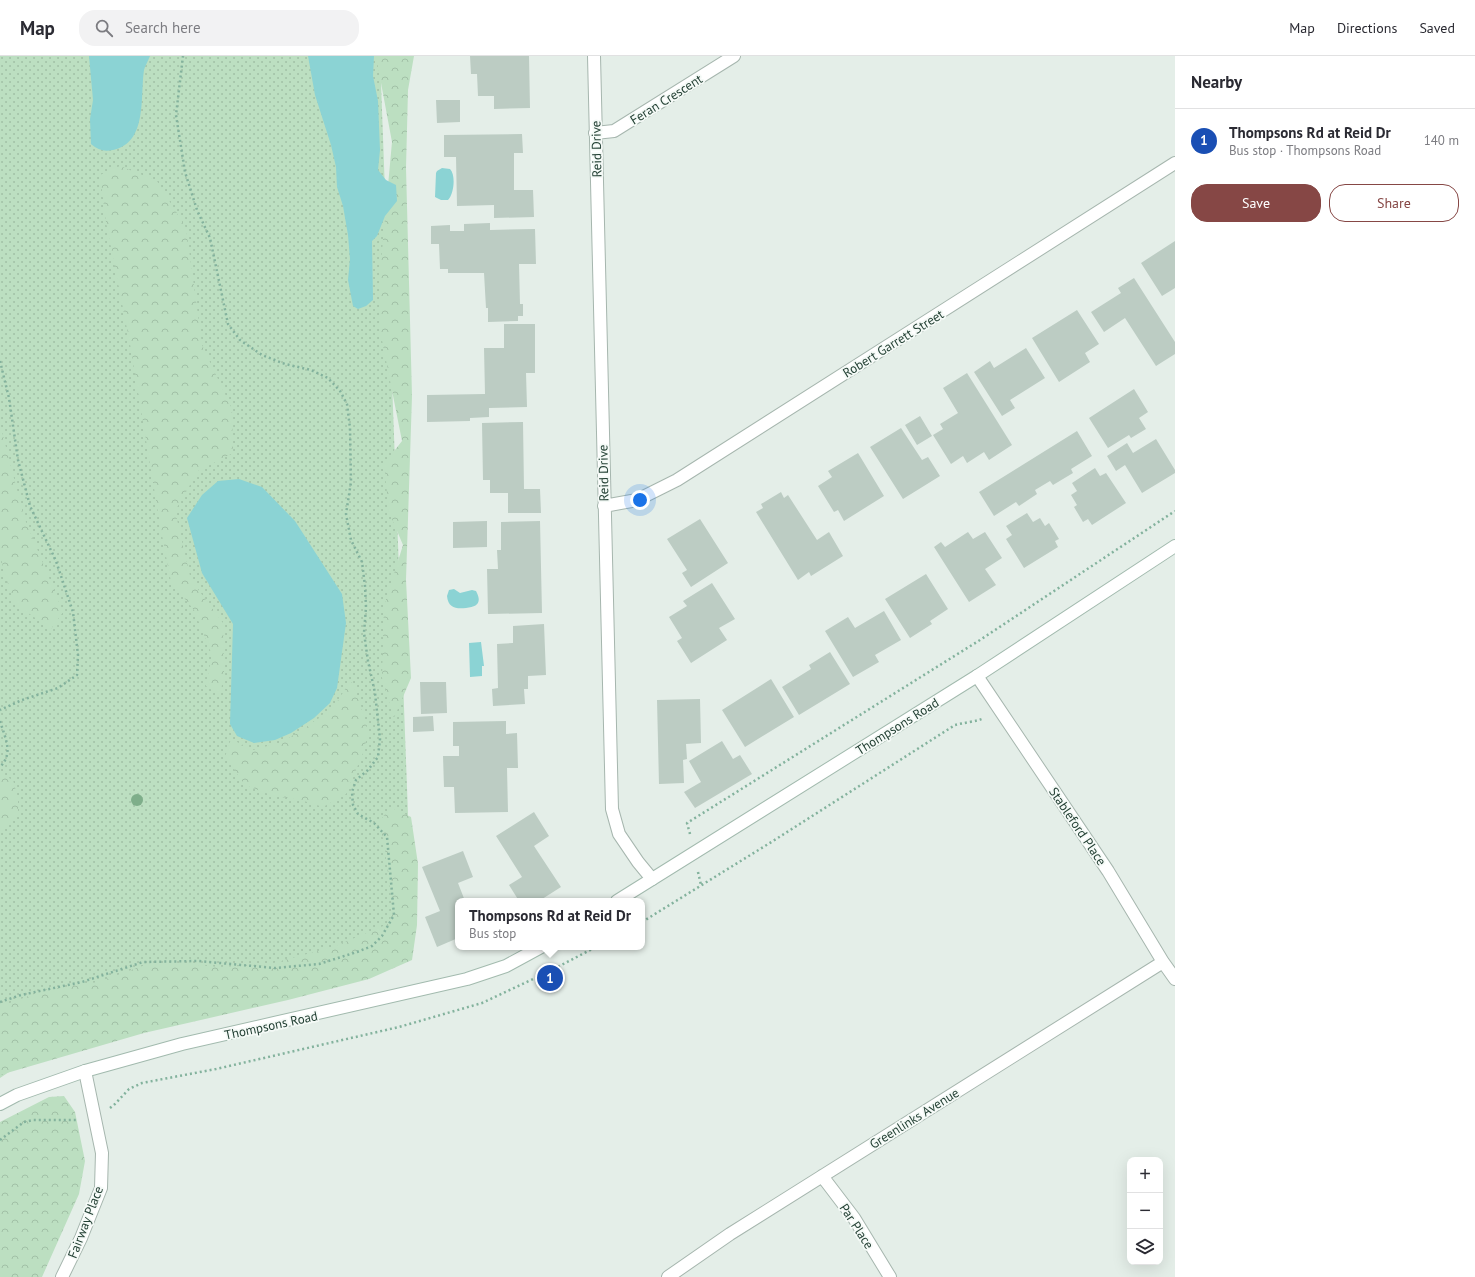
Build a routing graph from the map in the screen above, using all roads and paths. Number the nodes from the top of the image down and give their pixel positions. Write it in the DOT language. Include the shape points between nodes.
graph roads {
  1 [pos="183,56"];
  2 [pos="594,56"];
  3 [pos="734,56"];
  4 [pos="595,133"];
  5 [pos="1175,163"];
  6 [pos="0,361"];
  7 [pos="604,506"];
  8 [pos="1175,510"];
  9 [pos="1175,546"];
  10 [pos="977,676"];
  11 [pos="999,709"];
  12 [pos="0,710"];
  13 [pos="0,722"];
  14 [pos="0,767"];
  15 [pos="687,823"];
  16 [pos="652,879"];
  17 [pos="621,898"];
  18 [pos="645,920"];
  19 [pos="535,950"];
  20 [pos="590,950"];
  21 [pos="1163,962"];
  22 [pos="1175,979"];
  23 [pos="0,1002"];
  24 [pos="85,1071"];
  25 [pos="0,1104"];
  26 [pos="107,1110"];
  27 [pos="77,1120"];
  28 [pos="0,1140"];
  29 [pos="822,1176"];
  30 [pos="62,1277"];
  31 [pos="668,1277"];
  32 [pos="890,1277"];
  1 -- 23 [label="path" via="176,116 185,172 197,210 210,238 228,324 240,340 262,355 328,378 340,391 347,404 351,482 346,514 351,540 362,562 366,607 364,633 380,739 378,757 356,780 352,792 353,805 358,814 374,823 387,837 394,915 382,936 372,946 319,964 275,968 198,962 143,962 82,982"];
  2 -- 4 [label="street, Reid Drive"];
  3 -- 4 [label="street, Feran Crescent" via="614,131"];
  4 -- 7 [label="street, Reid Drive"];
  5 -- 7 [label="street, Robert Garrett Street" via="677,480 637,500"];
  6 -- 12 [label="path" via="28,500 56,561 73,612 78,655 77,675 58,688"];
  7 -- 16 [label="street, Reid Drive" via="612,809 619,834"];
  8 -- 15 [label="path" via="980,640"];
  9 -- 10 [label="street, Thompsons Road"];
  10 -- 11 [label="street, Stableford Place"];
  10 -- 16 [label="street, Thompsons Road"];
  11 -- 18 [label="path" via="981,720 955,725"];
  11 -- 21 [label="street, Stableford Place" via="1108,871"];
  13 -- 14 [label="path" via="8,748 6,761"];
  16 -- 17 [label="street, Thompsons Road"];
  19 -- 24 [label="street, Thompsons Road" via="506,966 467,979 182,1044"];
  20 -- 26 [label="path" via="546,974 482,1003 399,1027 216,1069 142,1083 129,1089"];
  21 -- 22 [label="street, Stableford Place"];
  21 -- 29 [label="street, Greenlinks Avenue"];
  24 -- 25 [label="street, Thompsons Road" via="17,1095"];
  24 -- 30 [label="street, Fairway Place" via="102,1153 100,1188 81,1238"];
  27 -- 28 [label="path" via="24,1122"];
  29 -- 31 [label="street, Greenlinks Avenue"];
  29 -- 32 [label="street, Par Place" via="854,1218"];
}
